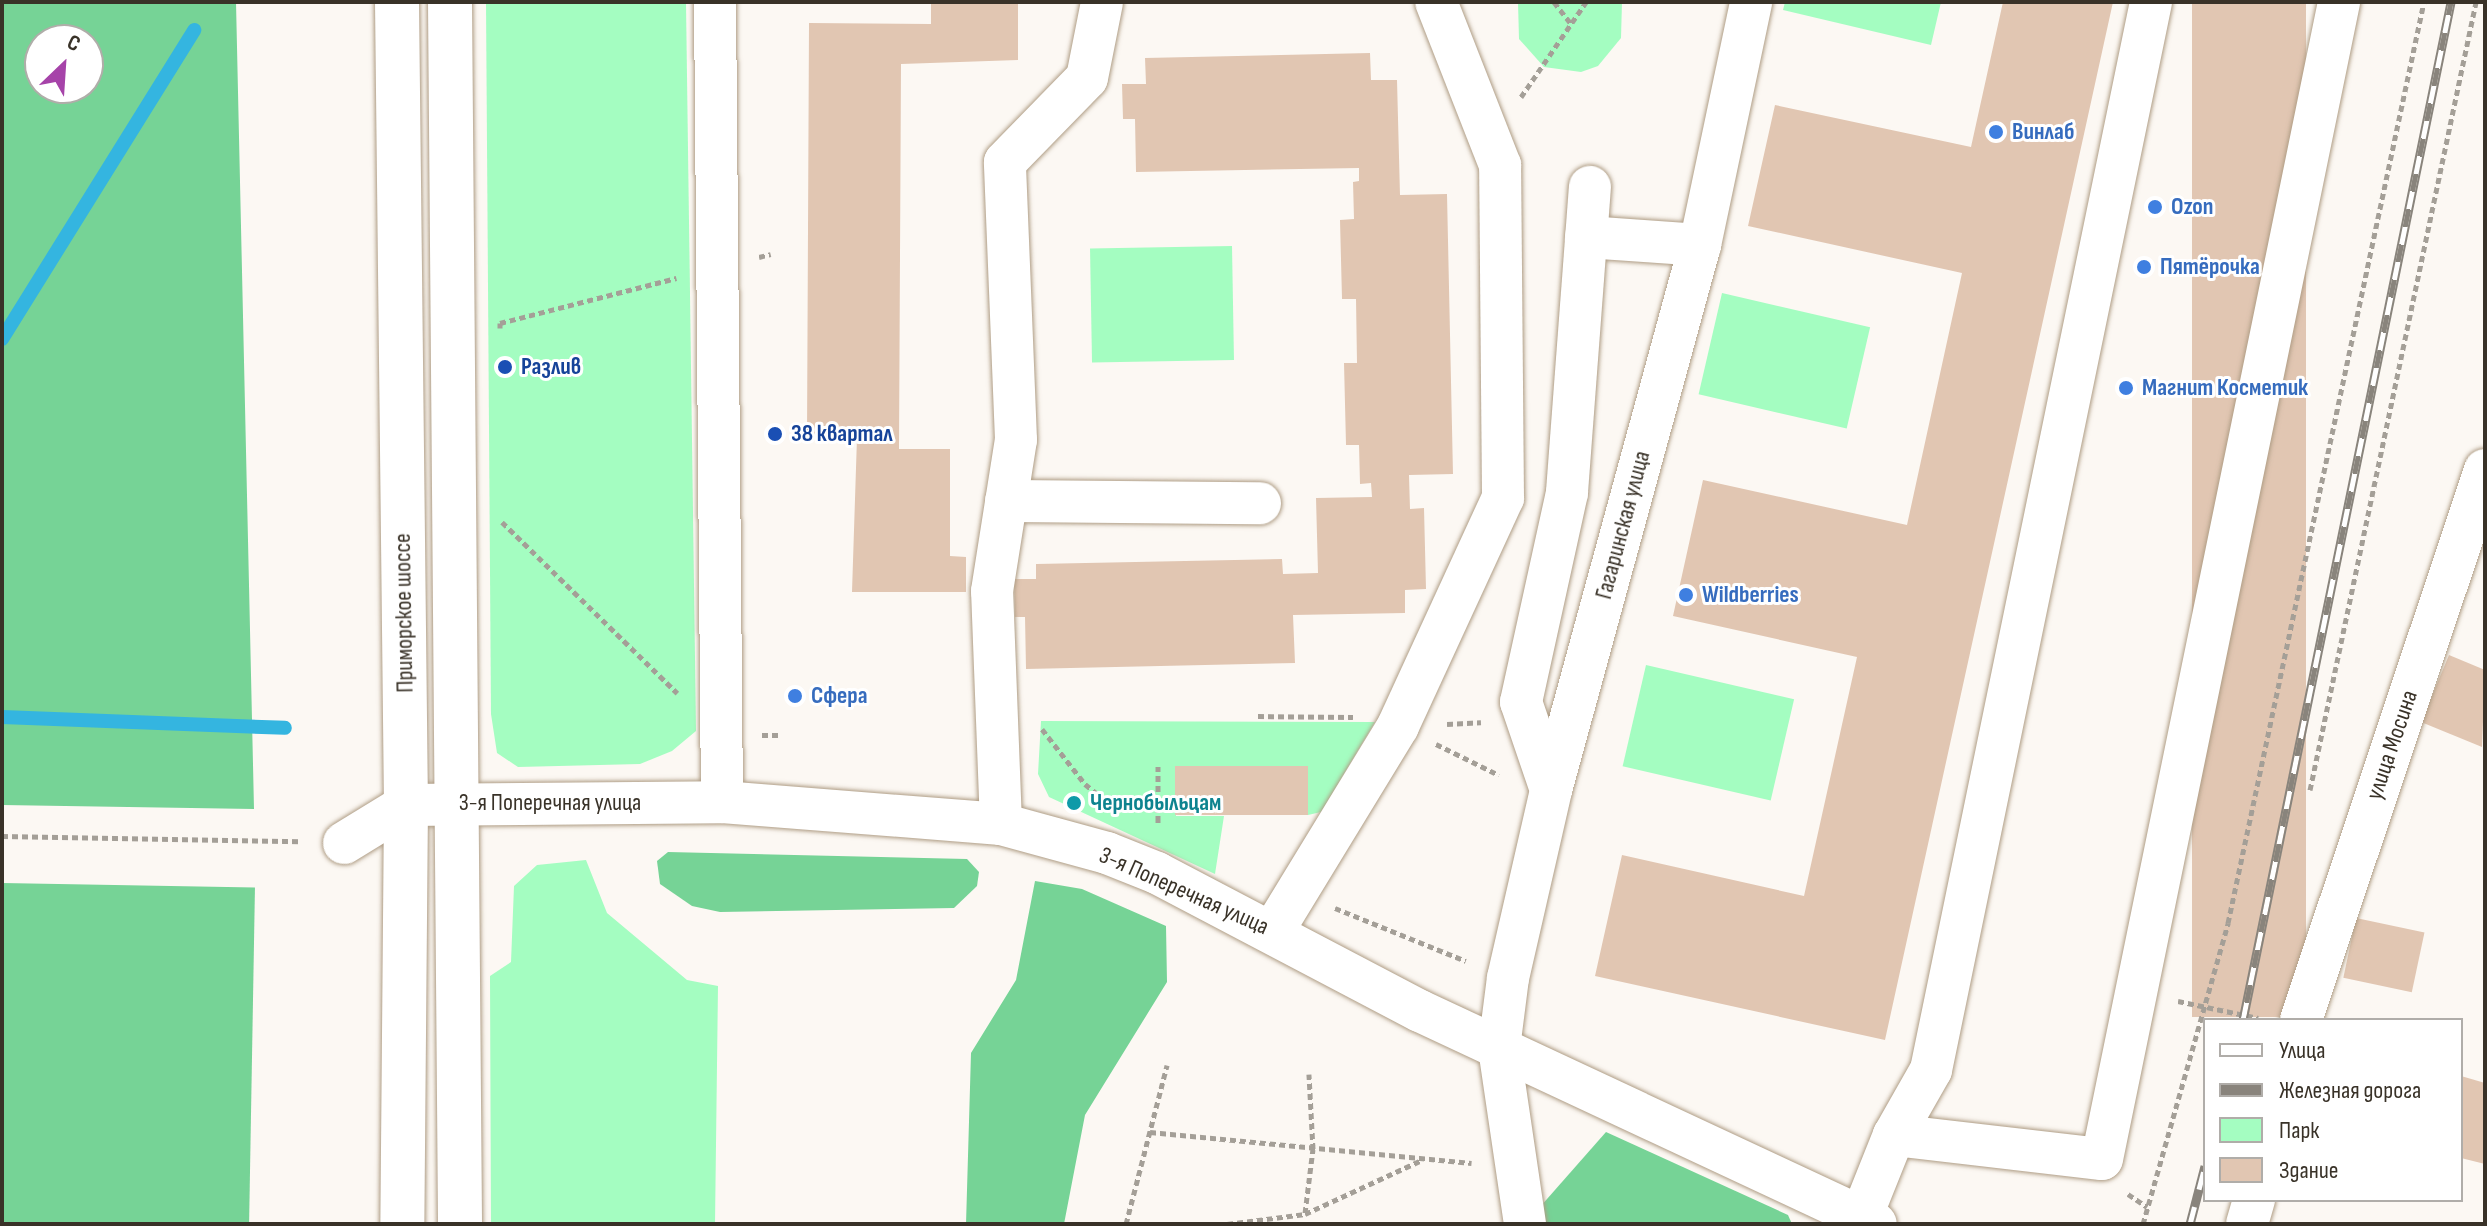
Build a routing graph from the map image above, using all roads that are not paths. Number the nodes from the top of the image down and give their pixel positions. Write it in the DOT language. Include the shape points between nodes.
graph roads {
  1 [pos="397,2"];
  2 [pos="450,2"];
  3 [pos="715,2"];
  4 [pos="1102,2"];
  5 [pos="1436,2"];
  6 [pos="1751,2"];
  7 [pos="2151,2"];
  8 [pos="2339,2"];
  9 [pos="1590,187"];
  10 [pos="1586,237"];
  11 [pos="1700,245"];
  12 [pos="2485,470"];
  13 [pos="1006,501"];
  14 [pos="1260,503"];
  15 [pos="1550,795"];
  16 [pos="722,802"];
  17 [pos="458,804"];
  18 [pos="406,805"];
  19 [pos="1001,824"];
  20 [pos="344,843"];
  21 [pos="1273,931"];
  22 [pos="2302,1018"];
  23 [pos="1499,1048"];
  24 [pos="1894,1135"];
  25 [pos="2253,1202"];
  26 [pos="1869,1220"];
  27 [pos="402,1224"];
  28 [pos="460,1224"];
  29 [pos="1525,1224"];
  30 [pos="2247,1224"];
  1 -- 18 [label="highway, Приморское шоссе"];
  2 -- 17 [label="highway"];
  3 -- 16 [label="street"];
  4 -- 13 [label="street" via="1087,78 1005,162 1016,440"];
  5 -- 21 [label="street" via="1500,165 1503,498 1398,726"];
  6 -- 11 [label="street, Гагаринская улица"];
  7 -- 24 [label="street" via="1931,1070"];
  8 -- 24 [label="street" via="2102,1159"];
  9 -- 10 [label="street"];
  10 -- 11 [label="street"];
  10 -- 15 [label="street" via="1567,492 1521,702"];
  11 -- 15 [label="street, Гагаринская улица"];
  12 -- 22 [label="street, улица Мосина"];
  13 -- 14 [label="street"];
  13 -- 19 [label="street" via="992,591"];
  15 -- 23 [label="street, Гагаринская улица" via="1508,978"];
  16 -- 17 [label="street, 3-я Поперечная улица"];
  16 -- 19 [label="street, 3-я Поперечная улица"];
  17 -- 18 [label="street, 3-я Поперечная улица"];
  17 -- 28 [label="highway"];
  18 -- 20 [label="street"];
  18 -- 27 [label="highway, Приморское шоссе"];
  19 -- 21 [label="street, 3-я Поперечная улица" via="1107,853"];
  21 -- 23 [label="street, 3-я Поперечная улица"];
  23 -- 26 [label="street, 3-я Поперечная улица"];
  23 -- 29 [label="street, Гагаринская улица"];
  24 -- 26 [label="street"];
  25 -- 30 [label="street"];
}
